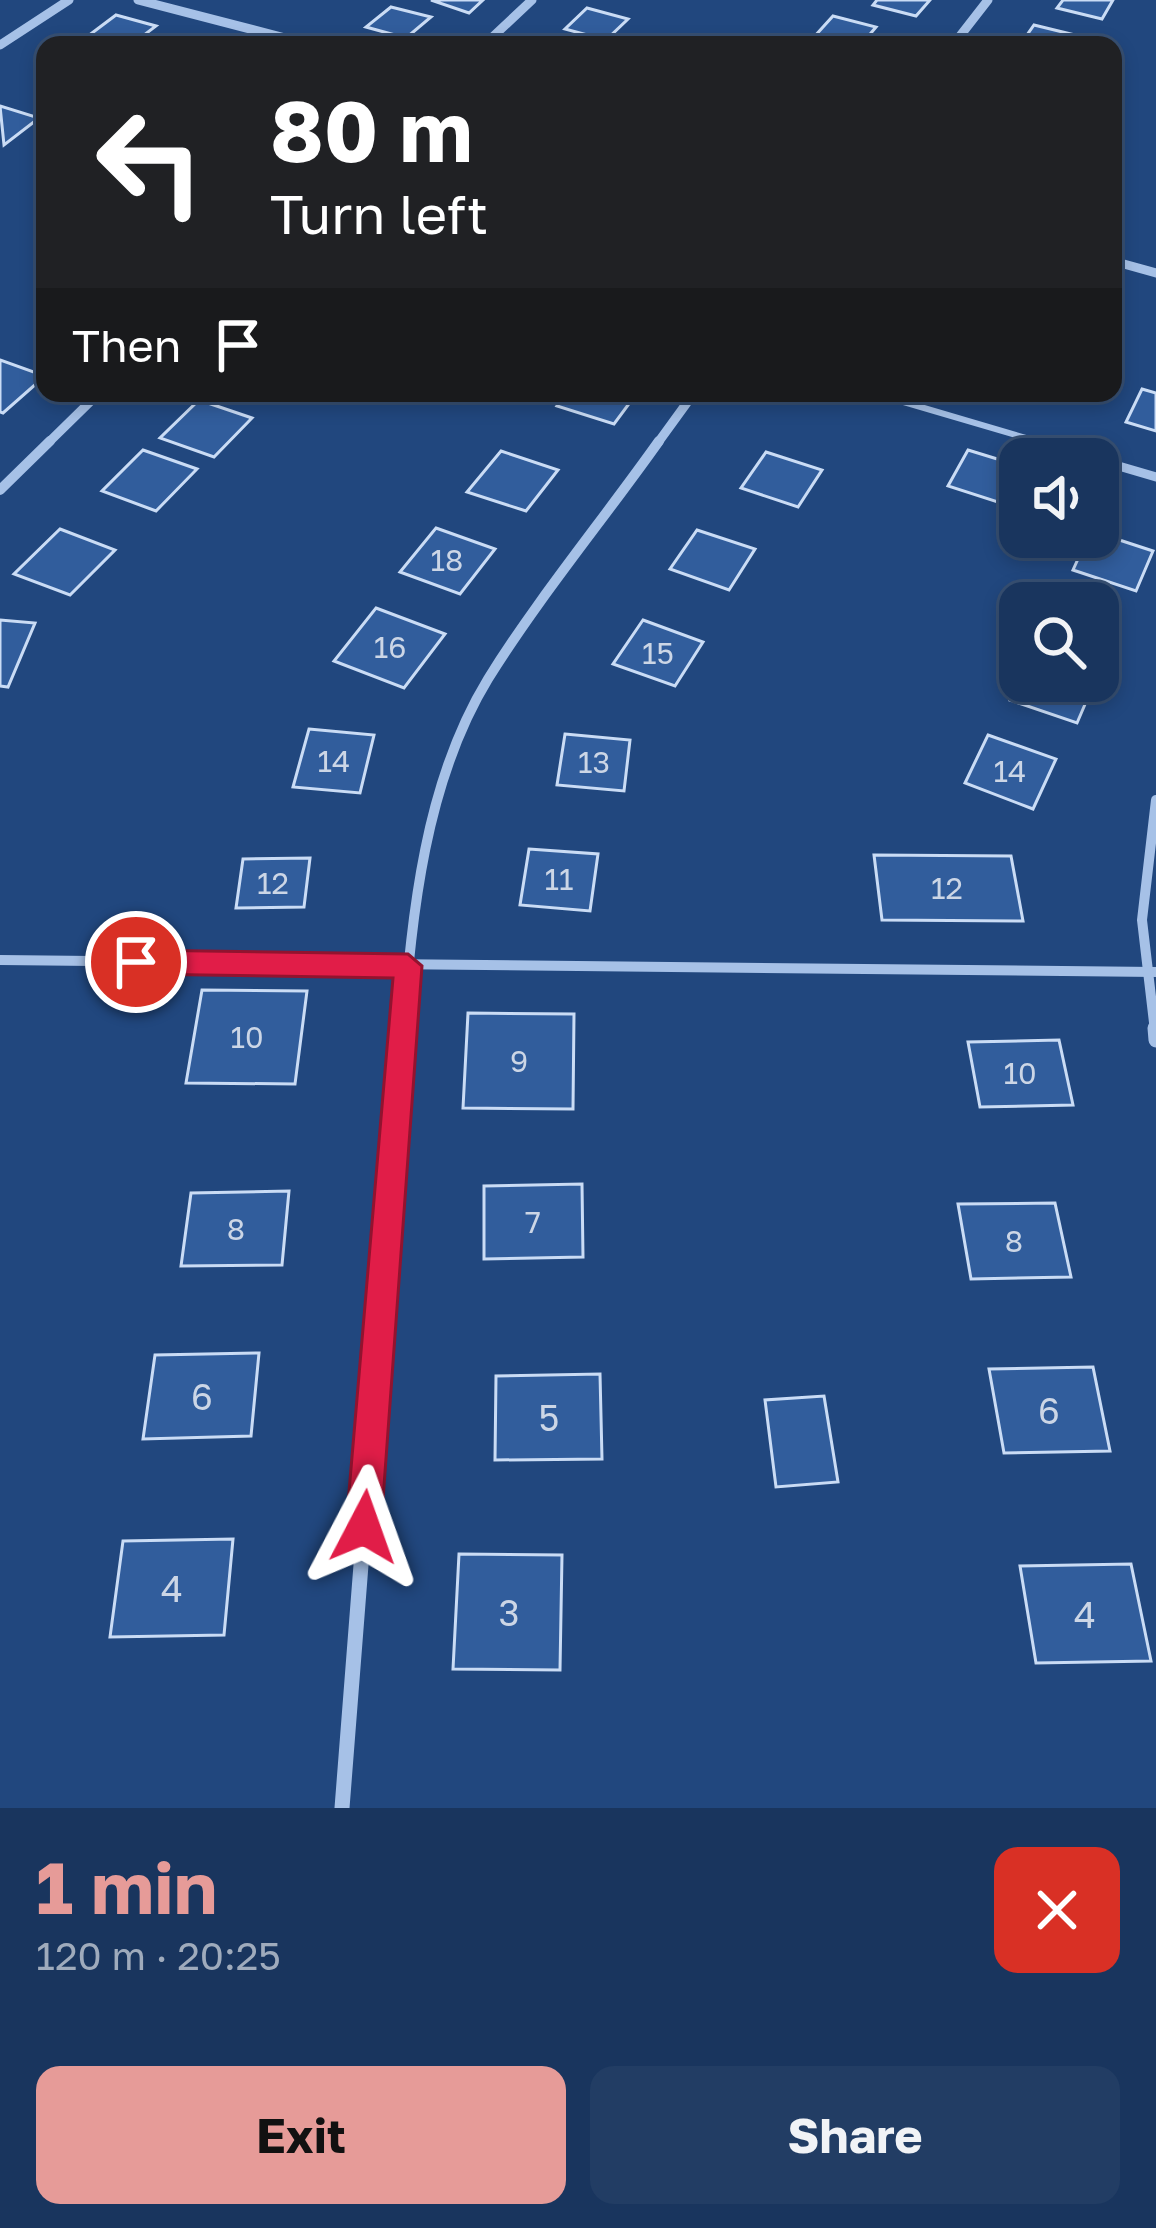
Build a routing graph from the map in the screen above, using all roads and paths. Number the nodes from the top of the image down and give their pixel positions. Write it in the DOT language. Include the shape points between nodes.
graph roads {
  1 [pos="69,0"];
  2 [pos="138,0"];
  3 [pos="532,0"];
  4 [pos="988,0"];
  5 [pos="277,36"];
  6 [pos="494,36"];
  7 [pos="960,36"];
  8 [pos="0,45"];
  9 [pos="1122,264"];
  10 [pos="1156,273"];
  11 [pos="90,402"];
  12 [pos="687,402"];
  13 [pos="904,402"];
  14 [pos="1026,438"];
  15 [pos="1119,466"];
  16 [pos="1156,477"];
  17 [pos="0,490"];
  18 [pos="1156,800"];
  19 [pos="0,959"];
  20 [pos="408,966"];
  21 [pos="1150,972"];
  22 [pos="1156,1040"];
  23 [pos="342,1808"];
  1 -- 8 [label="street"];
  2 -- 5 [label="street"];
  3 -- 6 [label="street"];
  4 -- 7 [label="street"];
  9 -- 10 [label="street"];
  11 -- 17 [label="street"];
  12 -- 20 [label="street" via="515,637 464,725 431,823"];
  13 -- 14 [label="lane"];
  15 -- 16 [label="lane"];
  18 -- 21 [label="street" via="1144,875"];
  19 -- 20 [label="street"];
  20 -- 21 [label="street"];
  20 -- 23 [label="street"];
  21 -- 22 [label="street"];
}
